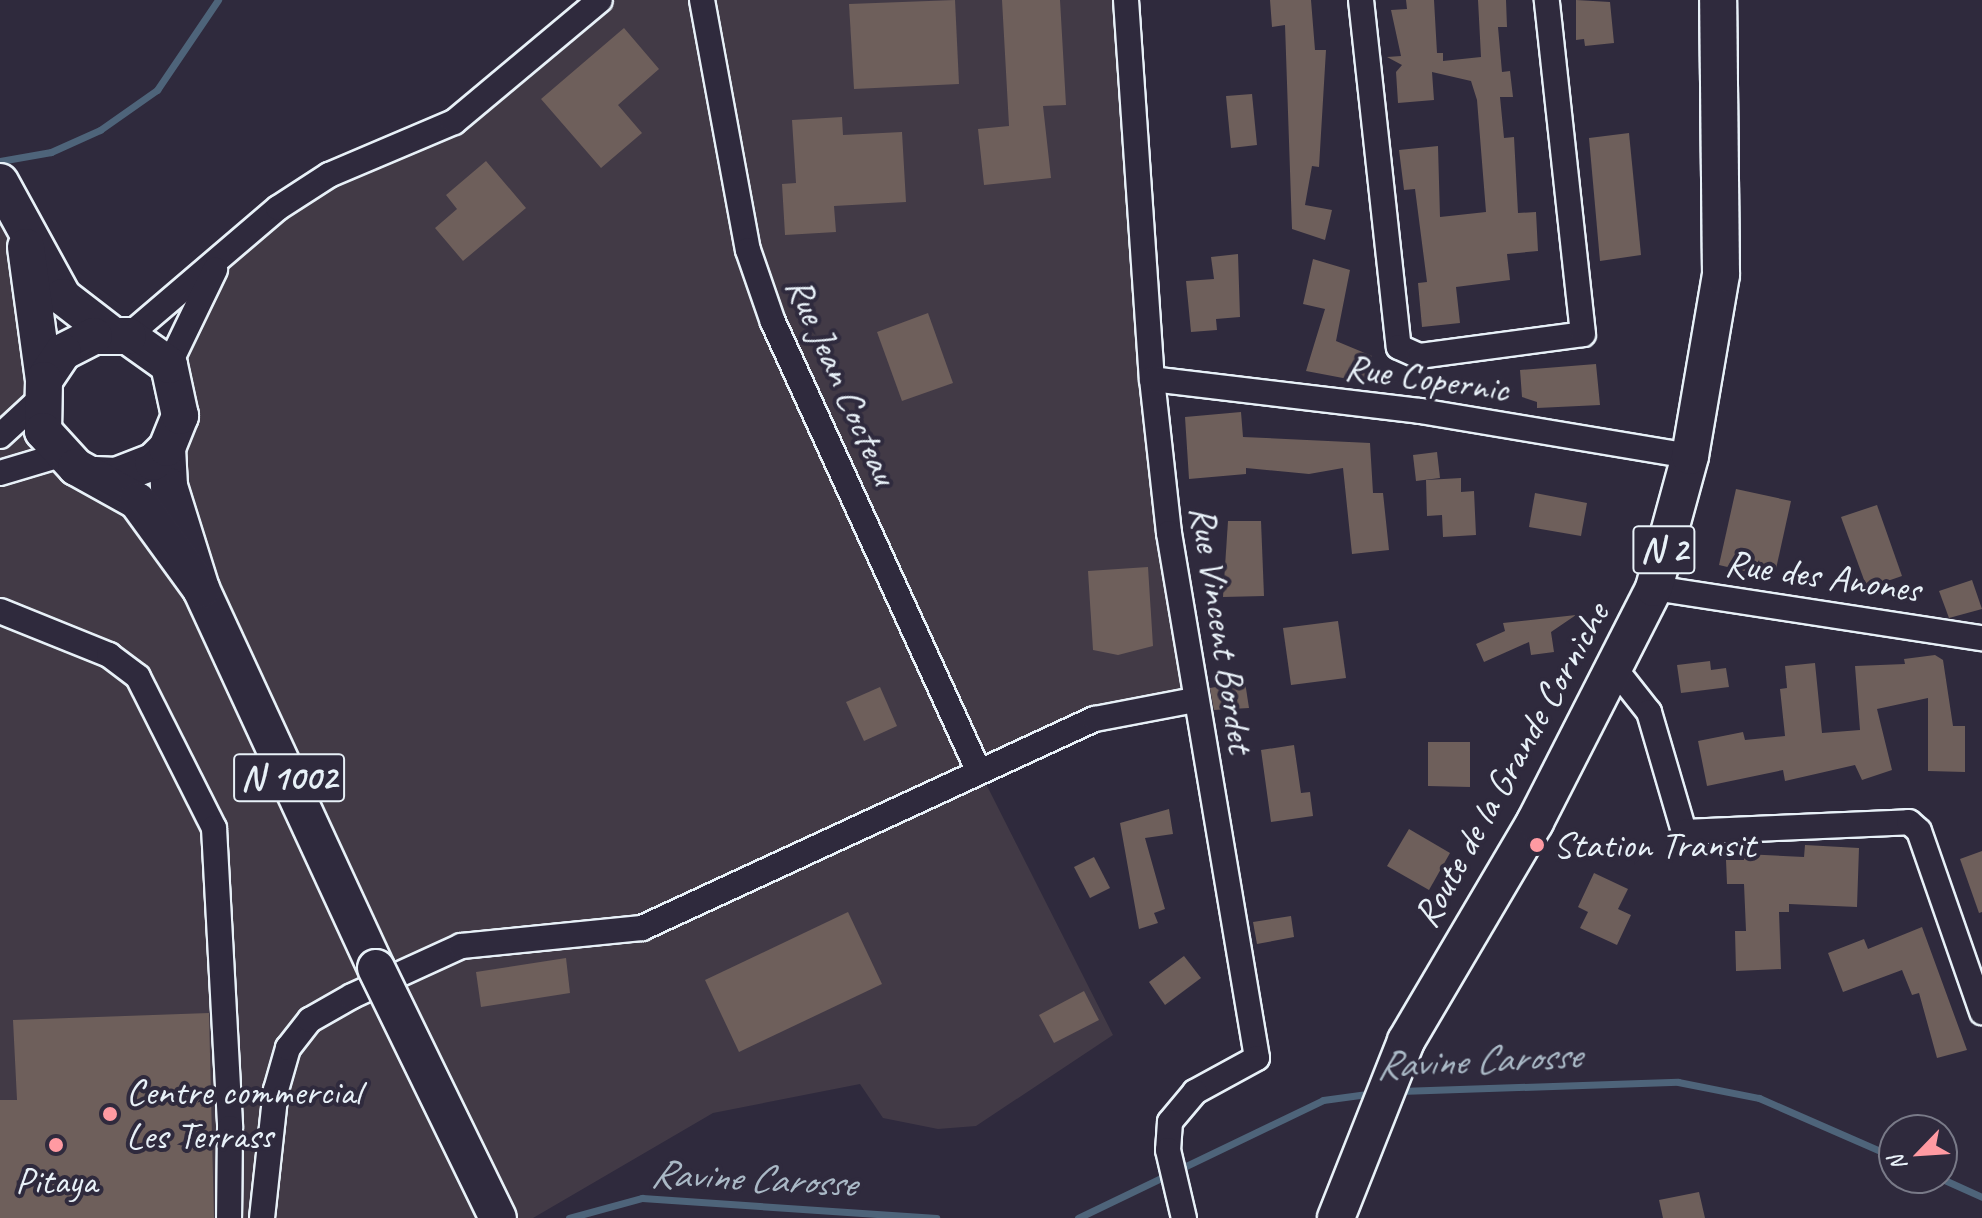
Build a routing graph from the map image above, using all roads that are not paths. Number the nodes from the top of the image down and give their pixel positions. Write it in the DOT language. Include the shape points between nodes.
graph roads {
  1 [pos="600,0"];
  2 [pos="702,0"];
  3 [pos="1126,0"];
  4 [pos="1361,0"];
  5 [pos="1547,0"];
  6 [pos="1718,0"];
  7 [pos="0,182"];
  8 [pos="24,234"];
  9 [pos="218,264"];
  10 [pos="119,335"];
  11 [pos="169,365"];
  12 [pos="1152,379"];
  13 [pos="42,390"];
  14 [pos="0,436"];
  15 [pos="167,448"];
  16 [pos="60,455"];
  17 [pos="1690,456"];
  18 [pos="0,473"];
  19 [pos="95,475"];
  20 [pos="1654,588"];
  21 [pos="201,589"];
  22 [pos="0,611"];
  23 [pos="1982,638"];
  24 [pos="1615,669"];
  25 [pos="1195,700"];
  26 [pos="978,770"];
  27 [pos="1982,1012"];
  28 [pos="229,1218"];
  29 [pos="262,1218"];
  30 [pos="498,1218"];
  31 [pos="1184,1218"];
  32 [pos="1336,1218"];
  1 -- 9 [label="street" via="454,122 329,175 278,208"];
  2 -- 26 [label="street, Rue Jean Cocteau" via="748,250 773,322"];
  3 -- 12 [label="street, Rue Vincent Bordet"];
  4 -- 5 [label="street" via="1399,347 1419,356 1583,334"];
  6 -- 17 [label="main road, Route de la Grande Corniche / N 2" via="1721,274"];
  7 -- 8 [label="main road"];
  8 -- 10 [label="main road" via="63,297"];
  8 -- 13 [label="main road"];
  9 -- 10 [label="street"];
  9 -- 11 [label="street"];
  10 -- 11 [label="main road"];
  10 -- 13 [label="main road" via="63,352"];
  11 -- 15 [label="main road" via="181,407"];
  12 -- 17 [label="street, Rue Copernic" via="1420,411"];
  12 -- 25 [label="street, Rue Vincent Bordet"];
  13 -- 14 [label="street"];
  13 -- 16 [label="main road" via="43,431"];
  15 -- 19 [label="main road" via="135,472"];
  15 -- 21 [label="main road, N 1002" via="169,486"];
  16 -- 18 [label="street"];
  16 -- 19 [label="main road"];
  17 -- 20 [label="main road, Route de la Grande Corniche / N 2"];
  19 -- 21 [label="main road, N 1002" via="137,501"];
  20 -- 23 [label="street, Rue des Anones"];
  20 -- 24 [label="main road, Route de la Grande Corniche / N 2"];
  21 -- 30 [label="main road, N 1002, bridge"];
  22 -- 28 [label="street" via="109,655 138,677 214,828"];
  24 -- 27 [label="street" via="1649,712 1684,832 1909,822 1919,831"];
  24 -- 32 [label="main road, Route de la Grande Corniche / N 2" via="1535,822 1406,1041 1360,1146"];
  25 -- 26 [label="street" via="1095,719"];
  25 -- 31 [label="street, Rue Vincent Bordet" via="1257,1058 1181,1105 1170,1122 1168,1150"];
  26 -- 29 [label="street" via="642,928 461,946 310,1020 288,1048 276,1090"];
}
